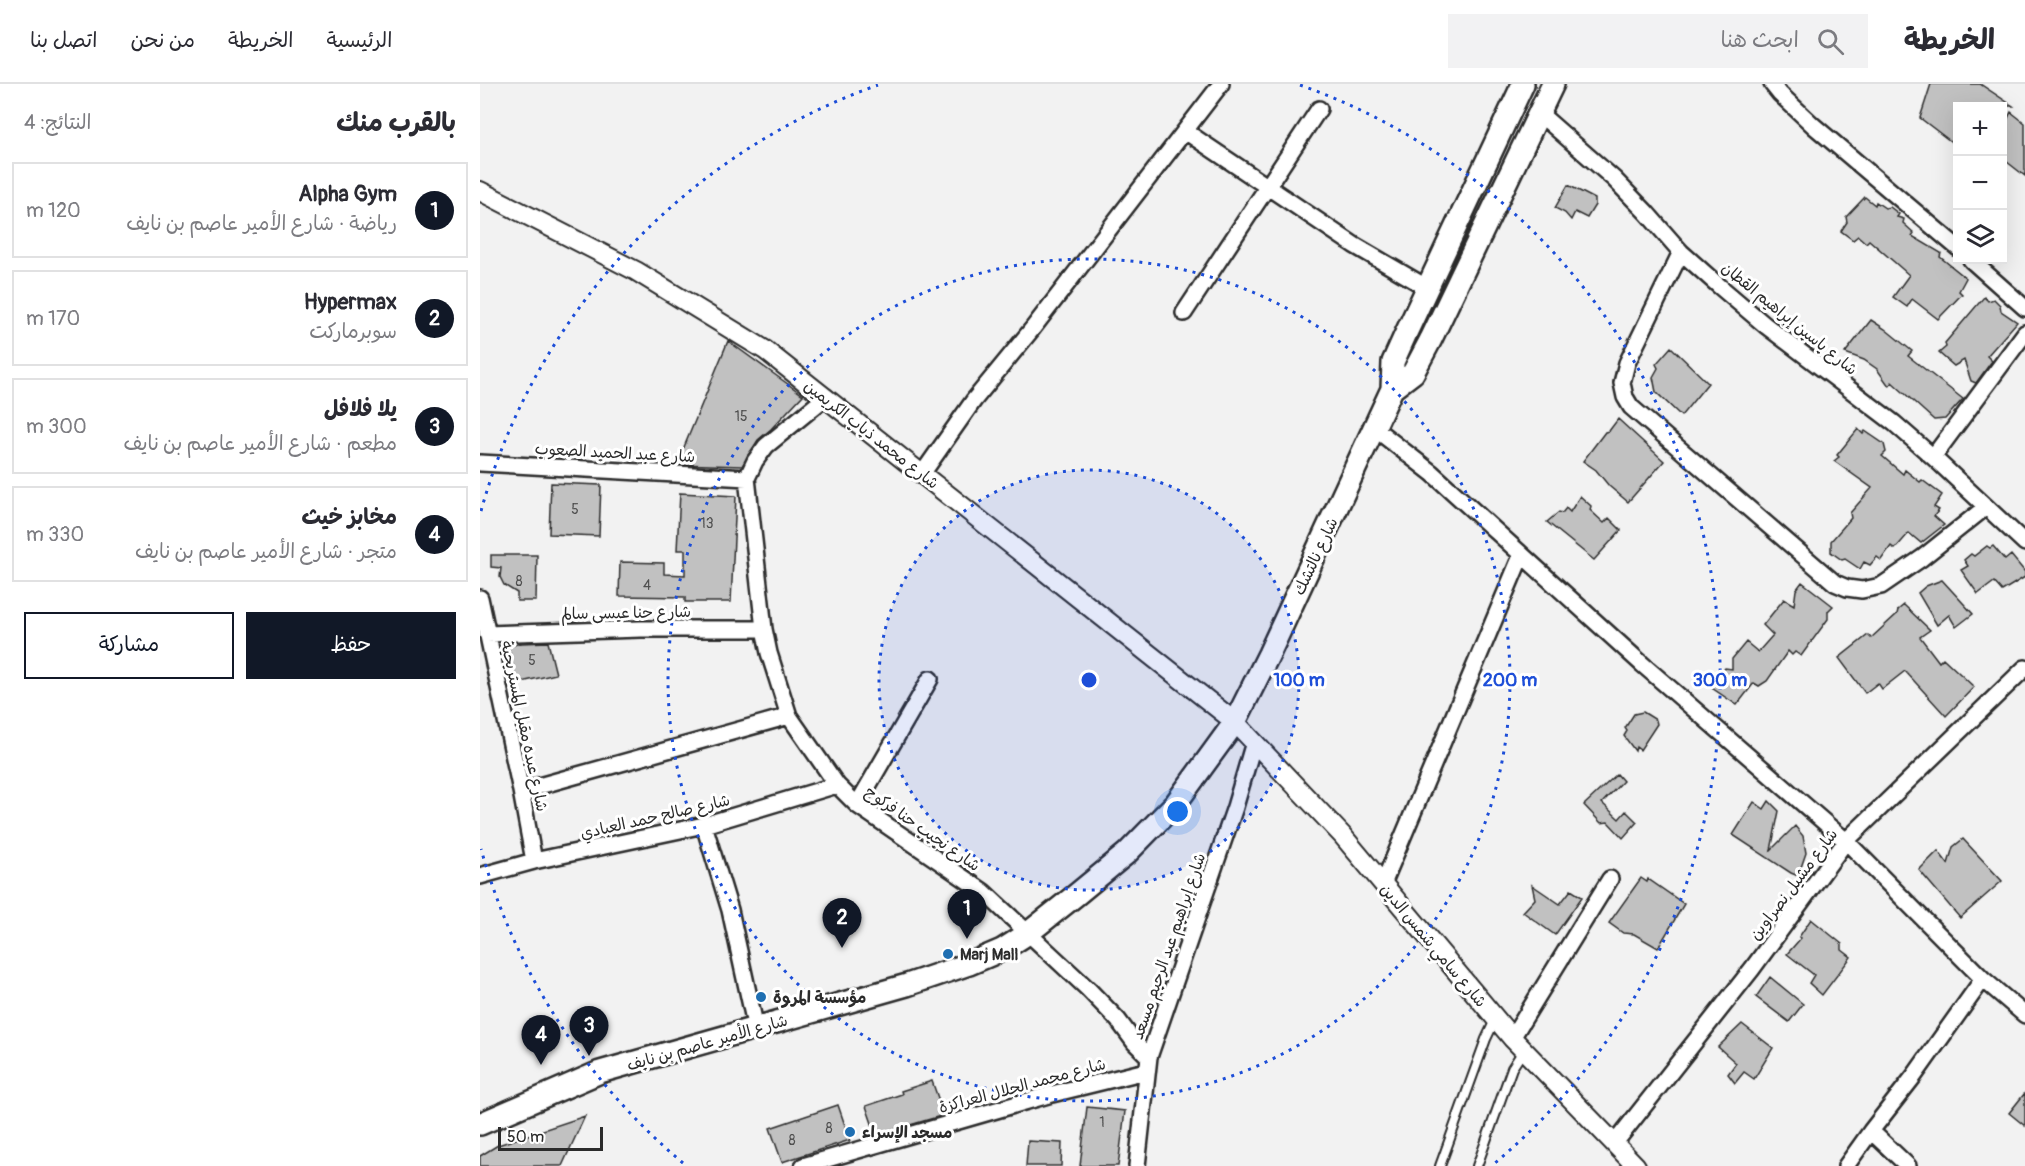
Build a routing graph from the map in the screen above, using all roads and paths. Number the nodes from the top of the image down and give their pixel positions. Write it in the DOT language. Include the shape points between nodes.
graph roads {
  1 [pos="1221,84"];
  2 [pos="1523,84"];
  3 [pos="1553,84"];
  4 [pos="1773,84"];
  5 [pos="1319,109"];
  6 [pos="1540,114"];
  7 [pos="1185,131"];
  8 [pos="1267,186"];
  9 [pos="480,191"];
  10 [pos="1953,244"];
  11 [pos="1680,252"];
  12 [pos="1976,264"];
  13 [pos="1426,287"];
  14 [pos="2025,308"];
  15 [pos="1184,313"];
  16 [pos="2025,333"];
  17 [pos="1392,388"];
  18 [pos="826,397"];
  19 [pos="1373,427"];
  20 [pos="1934,457"];
  21 [pos="480,463"];
  22 [pos="922,474"];
  23 [pos="747,478"];
  24 [pos="1986,507"];
  25 [pos="2025,543"];
  26 [pos="1521,555"];
  27 [pos="480,598"];
  28 [pos="764,629"];
  29 [pos="488,634"];
  30 [pos="2025,668"];
  31 [pos="930,679"];
  32 [pos="789,716"];
  33 [pos="1235,722"];
  34 [pos="1254,742"];
  35 [pos="837,785"];
  36 [pos="521,791"];
  37 [pos="857,805"];
  38 [pos="704,825"];
  39 [pos="1846,842"];
  40 [pos="534,861"];
  41 [pos="480,876"];
  42 [pos="1610,879"];
  43 [pos="1383,884"];
  44 [pos="1027,934"];
  45 [pos="1983,979"];
  46 [pos="2025,1015"];
  47 [pos="1496,1019"];
  48 [pos="756,1029"];
  49 [pos="1518,1044"];
  50 [pos="1148,1064"];
  51 [pos="480,1124"];
  52 [pos="1871,1131"];
  53 [pos="1614,1144"];
  54 [pos="803,1166"];
  55 [pos="1137,1166"];
  56 [pos="1440,1166"];
  57 [pos="1477,1166"];
  58 [pos="1636,1166"];
  59 [pos="1846,1166"];
  60 [pos="1908,1166"];
  1 -- 7 [label="street"];
  2 -- 13 [label="main road, شارع نالتشك"];
  3 -- 6 [label="main road, شارع نالتشك"];
  4 -- 10 [label="street" via="1814,126"];
  5 -- 8 [label="street"];
  6 -- 11 [label="street, شارع ياسين إبراهيم القطان" via="1614,179"];
  6 -- 17 [label="main road, شارع نالتشك" via="1427,348 1413,373"];
  7 -- 8 [label="street"];
  7 -- 22 [label="street" via="974,400"];
  8 -- 13 [label="street" via="1354,245"];
  8 -- 15 [label="street"];
  9 -- 18 [label="street, شارع محمد ذياب الكريمين" via="703,310 765,350"];
  11 -- 20 [label="street, شارع ياسين إبراهيم القطان"];
  11 -- 24 [label="street" via="1627,363 1622,383 1625,397 1646,422 1834,583 1862,590 1881,586"];
  12 -- 14 [label="street"];
  13 -- 17 [label="main road, شارع نالتشك" via="1393,363"];
  16 -- 20 [label="street"];
  17 -- 19 [label="main road, شارع نالتشك"];
  18 -- 22 [label="street, شارع محمد ذياب الكريمين"];
  18 -- 23 [label="street" via="766,446"];
  19 -- 26 [label="street" via="1432,473"];
  19 -- 33 [label="main road, شارع نالتشك"];
  20 -- 24 [label="street, شارع ياسين إبراهيم القطان"];
  21 -- 23 [label="street, شارع عبد الحميد الصعوب"];
  22 -- 33 [label="street, شارع محمد ذياب الكريمين"];
  23 -- 28 [label="street, شارع نجيب حنا فركوح"];
  24 -- 25 [label="street, شارع ياسين إبراهيم القطان"];
  26 -- 39 [label="street"];
  26 -- 43 [label="street"];
  27 -- 29 [label="street, شارع عبده مقبل المستريحية"];
  28 -- 29 [label="street, شارع حنا عيسى سالم"];
  28 -- 32 [label="street, شارع نجيب حنا فركوح"];
  29 -- 36 [label="street, شارع عبده مقبل المستريحية"];
  30 -- 39 [label="street, شارع مشيل نصراوين"];
  31 -- 37 [label="street"];
  32 -- 35 [label="street, شارع نجيب حنا فركوح"];
  32 -- 36 [label="street"];
  33 -- 34 [label="street, شارع سامي شمس الدين"];
  33 -- 44 [label="main road, شارع الأمير عاصم بن نايف" via="1176,802 1128,853"];
  34 -- 43 [label="street, شارع سامي شمس الدين"];
  34 -- 50 [label="street, شارع إبراهيم عبد الرحيم مسعد"];
  35 -- 37 [label="street, شارع نجيب حنا فركوح"];
  35 -- 38 [label="street, شارع صالح حمد العبادي"];
  36 -- 40 [label="street, شارع عبده مقبل المستريحية"];
  37 -- 44 [label="street, شارع نجيب حنا فركوح" via="984,892"];
  38 -- 40 [label="street, شارع صالح حمد العبادي"];
  38 -- 48 [label="street" via="730,910"];
  39 -- 45 [label="street"];
  39 -- 53 [label="street, شارع مشيل نصراوين"];
  40 -- 41 [label="street, شارع صالح حمد العبادي"];
  42 -- 49 [label="street"];
  43 -- 47 [label="street, شارع سامي شمس الدين"];
  44 -- 48 [label="main road, شارع الأمير عاصم بن نايف" via="969,964"];
  44 -- 50 [label="street, شارع نجيب حنا فركوح" via="1118,1020"];
  45 -- 46 [label="street"];
  45 -- 52 [label="street"];
  47 -- 49 [label="street, شارع سامي شمس الدين"];
  47 -- 56 [label="lane"];
  48 -- 51 [label="main road, شارع الأمير عاصم بن نايف" via="600,1072"];
  49 -- 53 [label="street, شارع سامي شمس الدين"];
  49 -- 57 [label="lane"];
  50 -- 54 [label="street, شارع محمد الجلال العراكزة"];
  50 -- 55 [label="street, شارع إبراهيم عبد الرحيم مسعد"];
  52 -- 59 [label="street"];
  52 -- 60 [label="street"];
  53 -- 58 [label="street, شارع سامي شمس الدين"];
}
